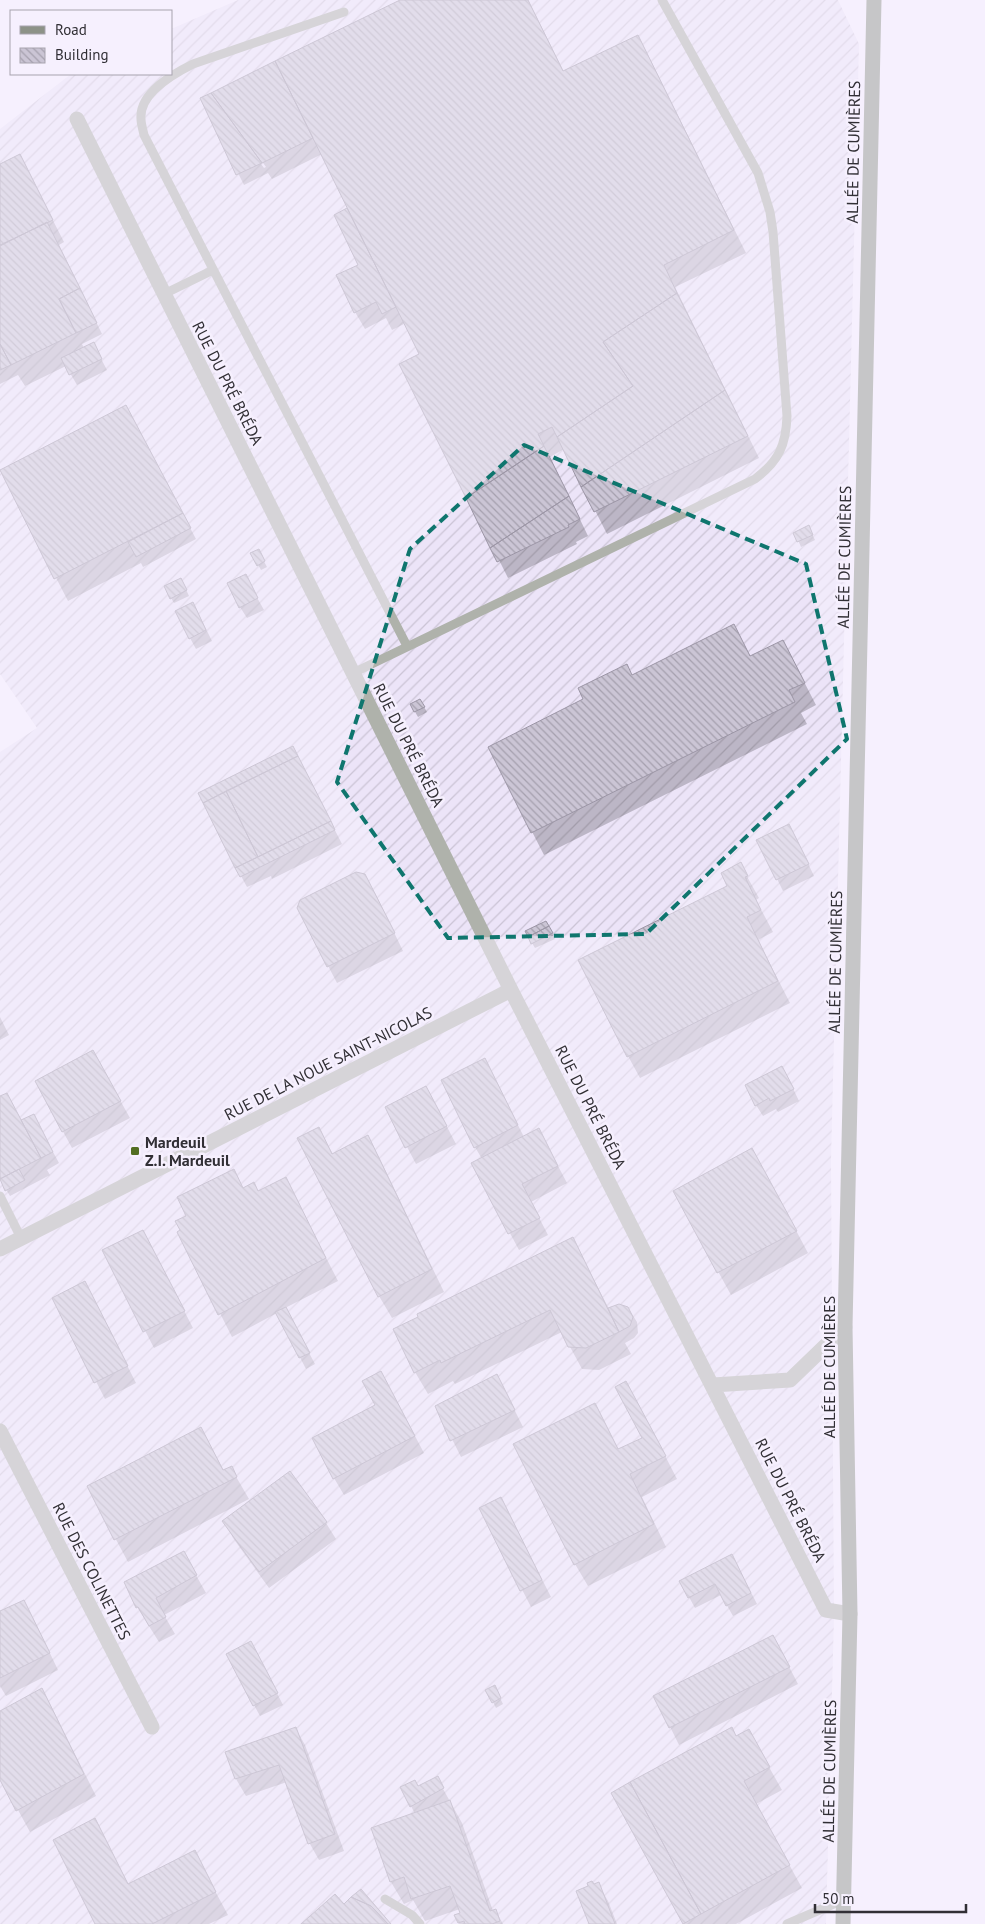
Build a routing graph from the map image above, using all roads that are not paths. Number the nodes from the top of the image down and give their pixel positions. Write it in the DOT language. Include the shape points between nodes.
graph roads {
  1 [pos="662,0"];
  2 [pos="874,0"];
  3 [pos="344,12"];
  4 [pos="77,119"];
  5 [pos="213,270"];
  6 [pos="164,294"];
  7 [pos="407,646"];
  8 [pos="353,673"];
  9 [pos="511,990"];
  10 [pos="0,1196"];
  11 [pos="21,1238"];
  12 [pos="0,1249"];
  13 [pos="845,1328"];
  14 [pos="713,1385"];
  15 [pos="0,1431"];
  16 [pos="850,1614"];
  17 [pos="152,1727"];
  18 [pos="385,1899"];
  19 [pos="843,1900"];
  20 [pos="420,1924"];
  21 [pos="787,1924"];
  22 [pos="843,1924"];
  1 -- 7 [label="lane" via="758,174 770,212 787,416 786,434 780,450 770,468 755,479"];
  2 -- 13 [label="main road, ALLÉE DE CUMIÈRES"];
  3 -- 5 [label="lane" via="193,64 162,83 145,103 140,117 144,135"];
  4 -- 6 [label="street, RUE DU PRÉ BRÉDA"];
  5 -- 6 [label="lane"];
  5 -- 7 [label="lane"];
  6 -- 8 [label="street, RUE DU PRÉ BRÉDA"];
  7 -- 8 [label="lane"];
  8 -- 9 [label="street, RUE DU PRÉ BRÉDA"];
  9 -- 11 [label="street, RUE DE LA NOUE SAINT-NICOLAS"];
  9 -- 14 [label="street, RUE DU PRÉ BRÉDA"];
  10 -- 11 [label="lane"];
  11 -- 12 [label="street, RUE DE LA NOUE SAINT-NICOLAS"];
  13 -- 14 [label="street" via="790,1380"];
  13 -- 16 [label="main road, ALLÉE DE CUMIÈRES"];
  14 -- 16 [label="street, RUE DU PRÉ BRÉDA" via="826,1610"];
  15 -- 17 [label="street, RUE DES COLINETTES"];
  16 -- 19 [label="main road, ALLÉE DE CUMIÈRES"];
  18 -- 20 [label="lane" via="412,1915"];
  19 -- 21 [label="lane"];
  19 -- 22 [label="main road, ALLÉE DE CUMIÈRES"];
}
